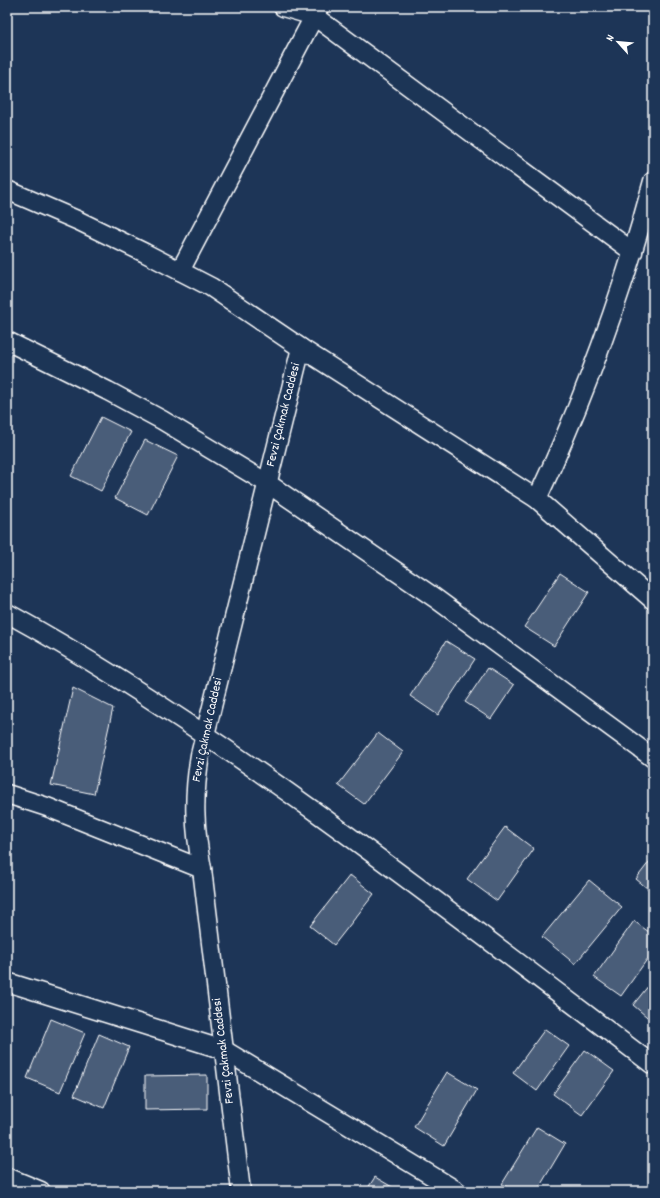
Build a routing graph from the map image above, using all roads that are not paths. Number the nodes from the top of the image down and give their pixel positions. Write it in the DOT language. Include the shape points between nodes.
graph roads {
  1 [pos="283,7"];
  2 [pos="317,12"];
  3 [pos="653,181"];
  4 [pos="7,190"];
  5 [pos="633,252"];
  6 [pos="180,271"];
  7 [pos="7,341"];
  8 [pos="301,348"];
  9 [pos="267,483"];
  10 [pos="537,499"];
  11 [pos="653,600"];
  12 [pos="7,613"];
  13 [pos="206,735"];
  14 [pos="653,758"];
  15 [pos="7,794"];
  16 [pos="202,869"];
  17 [pos="7,982"];
  18 [pos="224,1050"];
  19 [pos="653,1065"];
  20 [pos="7,1177"];
  21 [pos="42,1191"];
  22 [pos="241,1191"];
  23 [pos="457,1191"];
  1 -- 2 [label="street"];
  2 -- 5 [label="street"];
  2 -- 6 [label="street"];
  3 -- 5 [label="street"];
  4 -- 6 [label="street" via="79,221"];
  5 -- 10 [label="street" via="584,394"];
  6 -- 8 [label="street" via="211,287"];
  7 -- 9 [label="street" via="155,416"];
  8 -- 9 [label="street, Fevzi Çakmak Caddesi"];
  8 -- 10 [label="street"];
  9 -- 13 [label="street, Fevzi Çakmak Caddesi"];
  9 -- 14 [label="street" via="435,598"];
  10 -- 11 [label="street"];
  12 -- 13 [label="street" via="142,692"];
  13 -- 16 [label="street, Fevzi Çakmak Caddesi" via="200,755 195,797 195,821"];
  13 -- 19 [label="street" via="440,903"];
  15 -- 16 [label="street" via="47,807"];
  16 -- 18 [label="street, Fevzi Çakmak Caddesi"];
  17 -- 18 [label="street"];
  18 -- 22 [label="street, Fevzi Çakmak Caddesi"];
  18 -- 23 [label="street"];
  20 -- 21 [label="street"];
}
